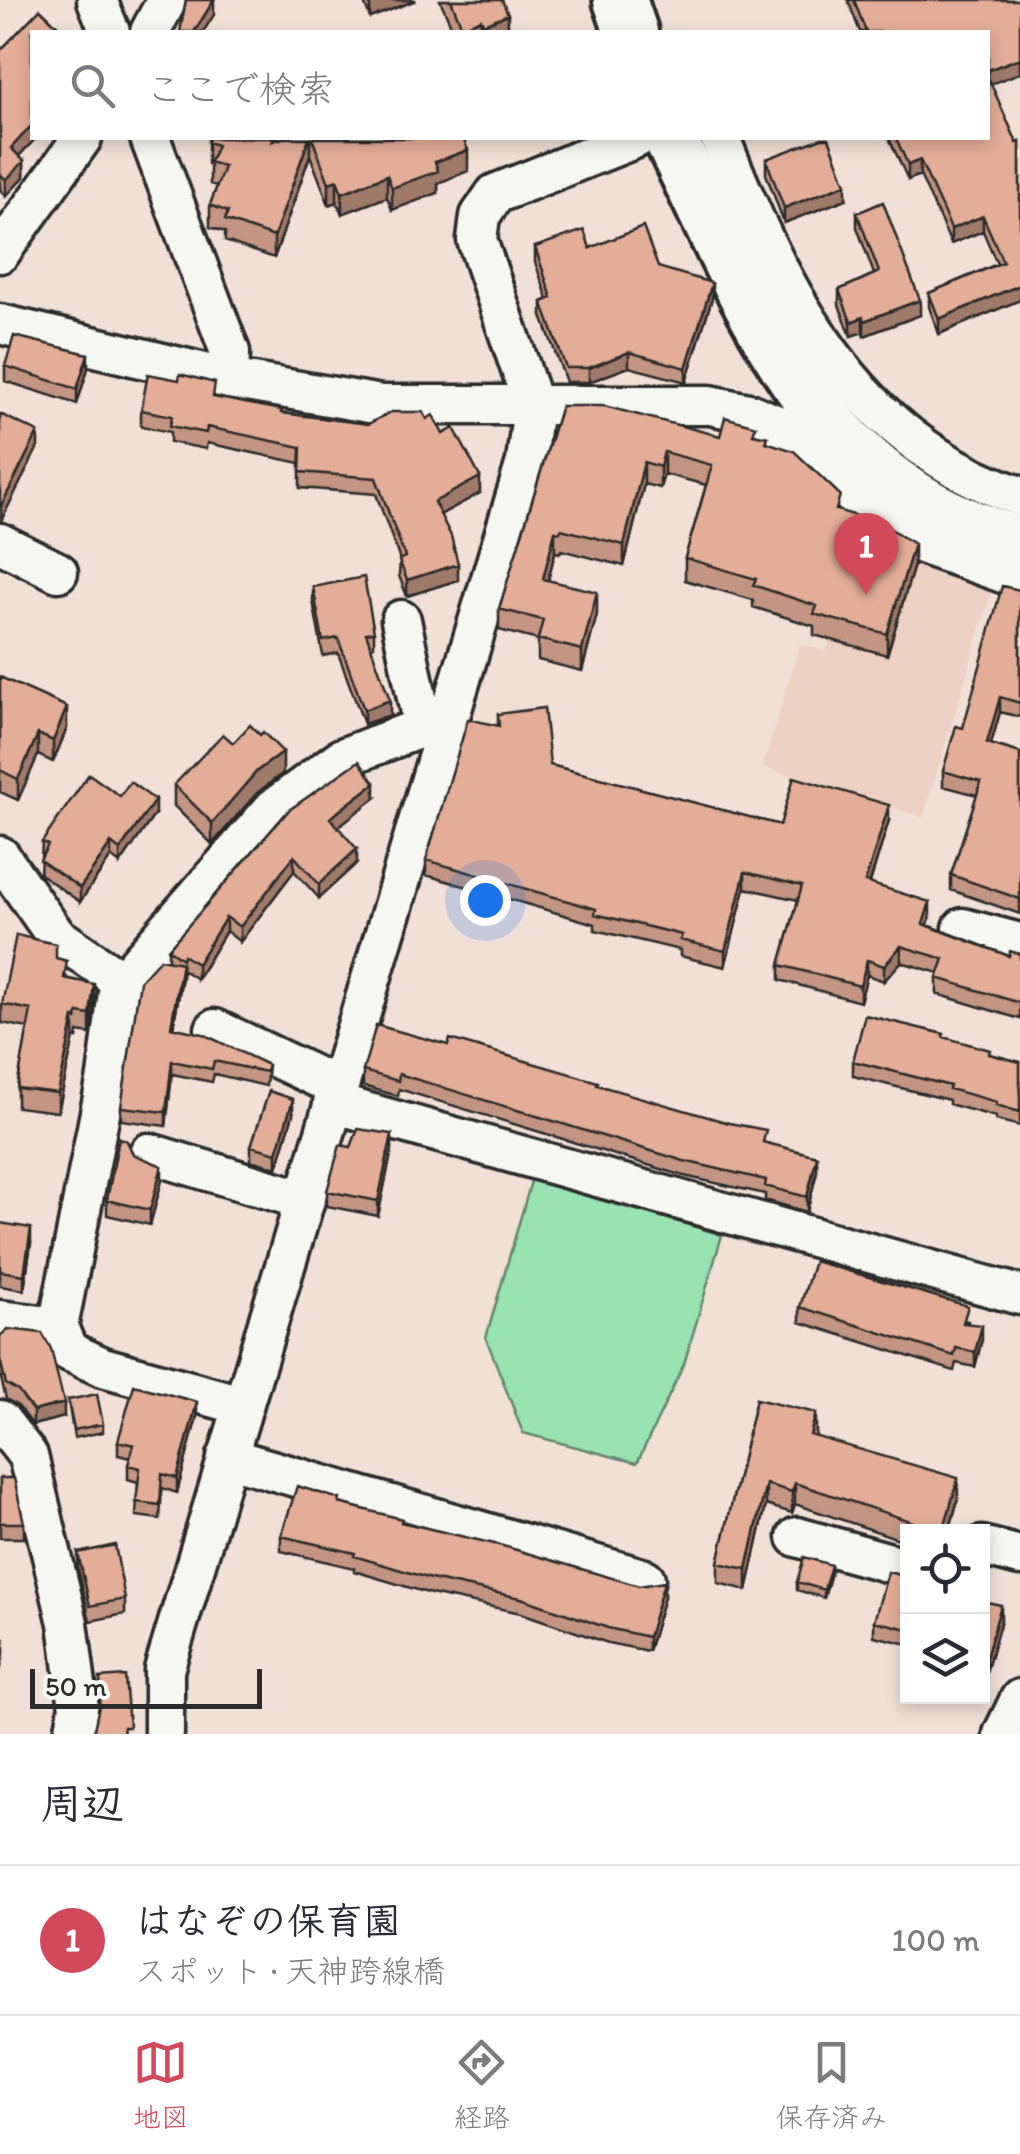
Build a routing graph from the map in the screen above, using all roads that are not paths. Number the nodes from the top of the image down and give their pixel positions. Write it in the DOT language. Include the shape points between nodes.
graph roads {
  1 [pos="97,0"];
  2 [pos="168,0"];
  3 [pos="620,0"];
  4 [pos="109,30"];
  5 [pos="151,30"];
  6 [pos="631,30"];
  7 [pos="81,140"];
  8 [pos="151,140"];
  9 [pos="631,140"];
  10 [pos="671,140"];
  11 [pos="721,140"];
  12 [pos="0,253"];
  13 [pos="0,324"];
  14 [pos="228,378"];
  15 [pos="532,405"];
  16 [pos="1020,496"];
  17 [pos="1020,542"];
  18 [pos="0,543"];
  19 [pos="58,572"];
  20 [pos="1020,579"];
  21 [pos="400,620"];
  22 [pos="433,730"];
  23 [pos="0,856"];
  24 [pos="964,928"];
  25 [pos="1020,943"];
  26 [pos="119,984"];
  27 [pos="216,1029"];
  28 [pos="336,1095"];
  29 [pos="149,1154"];
  30 [pos="304,1200"];
  31 [pos="1020,1295"];
  32 [pos="0,1320"];
  33 [pos="58,1327"];
  34 [pos="241,1405"];
  35 [pos="0,1420"];
  36 [pos="226,1457"];
  37 [pos="797,1537"];
  38 [pos="990,1548"];
  39 [pos="1020,1556"];
  40 [pos="900,1566"];
  41 [pos="644,1580"];
  42 [pos="1020,1699"];
  43 [pos="74,1734"];
  44 [pos="164,1734"];
  45 [pos="1003,1734"];
  1 -- 4 [label="street"];
  2 -- 5 [label="street"];
  3 -- 6 [label="street"];
  7 -- 12 [label="street"];
  8 -- 14 [label="street" via="230,352"];
  9 -- 15 [label="street" via="494,194 480,216 478,240"];
  10 -- 17 [label="street" via="759,325 802,392 868,464 926,504"];
  11 -- 16 [label="street" via="797,307 852,385 921,448"];
  13 -- 14 [label="street"];
  14 -- 15 [label="street" via="381,406"];
  15 -- 20 [label="street" via="710,405 749,413 780,426 850,496 919,543"];
  15 -- 22 [label="street" via="526,462"];
  18 -- 19 [label="street"];
  21 -- 22 [label="street"];
  22 -- 26 [label="street" via="342,758 274,808"];
  22 -- 28 [label="street"];
  23 -- 26 [label="street" via="56,936"];
  24 -- 25 [label="street"];
  26 -- 33 [label="street"];
  27 -- 28 [label="street"];
  28 -- 30 [label="street"];
  28 -- 31 [label="street"];
  29 -- 30 [label="street"];
  30 -- 34 [label="street"];
  32 -- 33 [label="street"];
  33 -- 34 [label="street" via="68,1351 103,1367"];
  34 -- 36 [label="street"];
  35 -- 43 [label="street" via="28,1456 63,1604 79,1708"];
  36 -- 41 [label="street"];
  36 -- 44 [label="street" via="164,1670"];
  37 -- 40 [label="street"];
  38 -- 39 [label="street"];
  42 -- 45 [label="street"];
}
